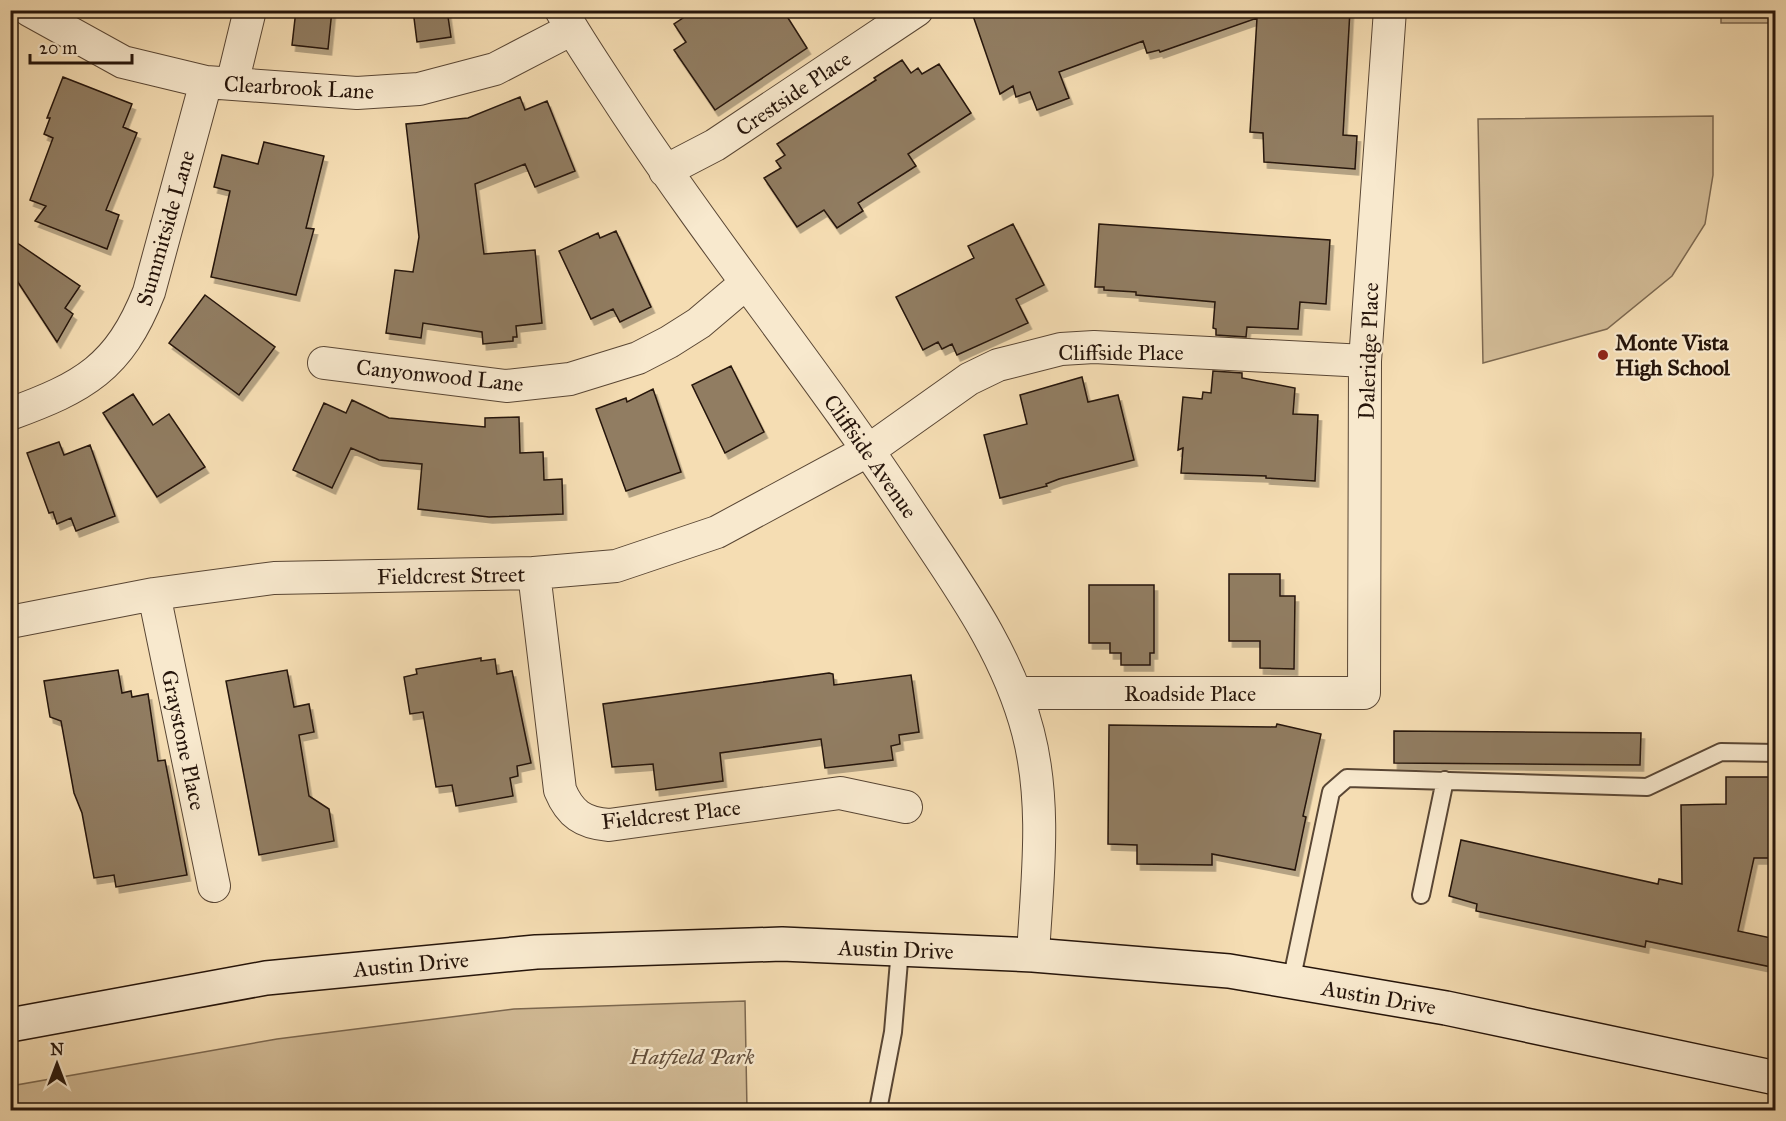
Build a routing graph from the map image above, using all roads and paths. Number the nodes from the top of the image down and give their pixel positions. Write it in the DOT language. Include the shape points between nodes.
graph roads {
  1 [pos="29,10"];
  2 [pos="250,10"];
  3 [pos="917,10"];
  4 [pos="1390,10"];
  5 [pos="566,20"];
  6 [pos="219,83"];
  7 [pos="665,171"];
  8 [pos="745,284"];
  9 [pos="1365,361"];
  10 [pos="324,363"];
  11 [pos="10,414"];
  12 [pos="869,450"];
  13 [pos="534,573"];
  14 [pos="154,594"];
  15 [pos="10,622"];
  16 [pos="1017,693"];
  17 [pos="1364,693"];
  18 [pos="1776,753"];
  19 [pos="1445,780"];
  20 [pos="906,807"];
  21 [pos="214,886"];
  22 [pos="1421,895"];
  23 [pos="900,949"];
  24 [pos="1033,955"];
  25 [pos="1291,982"];
  26 [pos="10,1025"];
  27 [pos="1776,1078"];
  28 [pos="878,1110"];
  1 -- 6 [label="street, Clearbrook Lane" via="123,62"];
  2 -- 6 [label="street, Summitside Lane"];
  3 -- 7 [label="street, Crestside Place" via="715,144"];
  4 -- 9 [label="street, Daleridge Place"];
  5 -- 6 [label="street, Clearbrook Lane" via="495,69 418,89 357,93"];
  5 -- 7 [label="street, Cliffside Avenue"];
  6 -- 11 [label="street, Summitside Lane" via="149,292 133,328 105,365 84,382 60,396"];
  7 -- 8 [label="street, Cliffside Avenue"];
  8 -- 10 [label="street, Canyonwood Lane" via="699,323 669,342 638,358 570,379 506,386"];
  8 -- 12 [label="street, Cliffside Avenue"];
  9 -- 12 [label="street, Cliffside Place" via="1094,347 1050,351 998,365 969,379"];
  9 -- 17 [label="street, Daleridge Place"];
  12 -- 13 [label="street, Fieldcrest Street" via="717,532 616,566"];
  12 -- 16 [label="street, Cliffside Avenue" via="990,635"];
  13 -- 14 [label="street, Fieldcrest Street" via="274,578"];
  13 -- 20 [label="street, Fieldcrest Place" via="560,790 565,803 584,821 609,825 840,793"];
  14 -- 15 [label="street, Fieldcrest Street"];
  14 -- 21 [label="street, Graystone Place"];
  16 -- 17 [label="street, Roadside Place"];
  16 -- 24 [label="street, Cliffside Avenue" via="1037,775 1040,817"];
  18 -- 19 [label="lane" via="1721,752 1647,787"];
  19 -- 22 [label="lane"];
  19 -- 25 [label="lane" via="1347,777 1331,792"];
  23 -- 24 [label="main road, Austin Drive"];
  23 -- 26 [label="main road, Austin Drive" via="783,944 536,952 267,978"];
  23 -- 28 [label="lane" via="893,1032"];
  24 -- 25 [label="main road, Austin Drive" via="1229,971"];
  25 -- 27 [label="main road, Austin Drive" via="1446,1008"];
}
